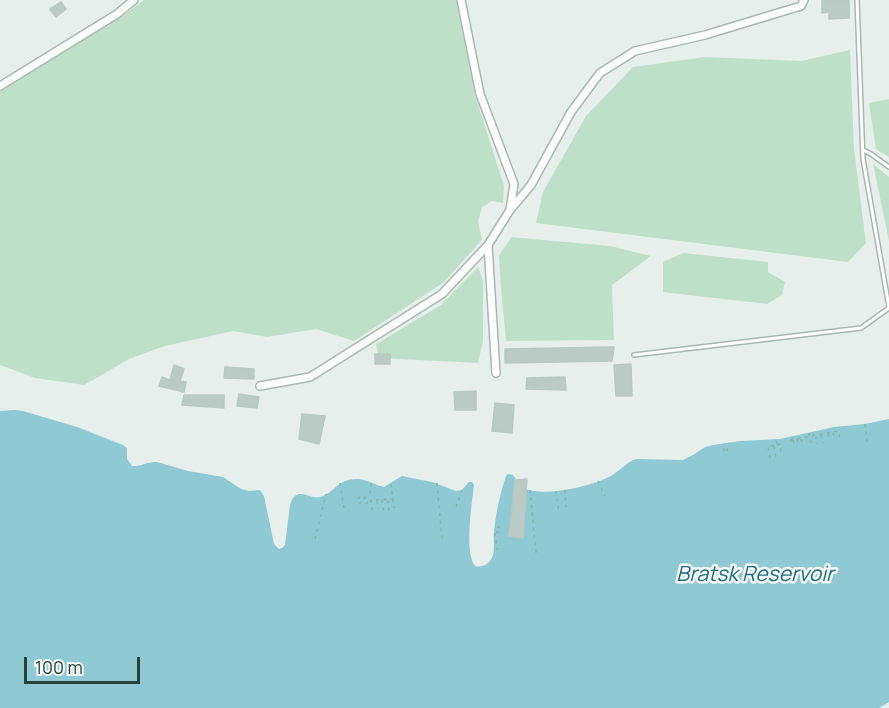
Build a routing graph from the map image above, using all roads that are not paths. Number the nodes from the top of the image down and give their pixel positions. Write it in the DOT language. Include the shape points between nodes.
graph roads {
  1 [pos="134,0"];
  2 [pos="461,0"];
  3 [pos="804,0"];
  4 [pos="857,0"];
  5 [pos="0,86"];
  6 [pos="862,150"];
  7 [pos="889,167"];
  8 [pos="510,210"];
  9 [pos="488,245"];
  10 [pos="889,308"];
  11 [pos="634,355"];
  12 [pos="496,373"];
  13 [pos="260,386"];
  1 -- 5 [label="street"];
  2 -- 8 [label="street" via="480,94 514,184"];
  3 -- 8 [label="street" via="801,6 705,35 635,51 600,73 571,112 531,185"];
  4 -- 6 [label="lane"];
  6 -- 7 [label="lane"];
  6 -- 10 [label="lane"];
  8 -- 9 [label="street"];
  9 -- 12 [label="street"];
  9 -- 13 [label="street" via="442,294 319,371"];
  10 -- 11 [label="lane" via="861,328"];
}
